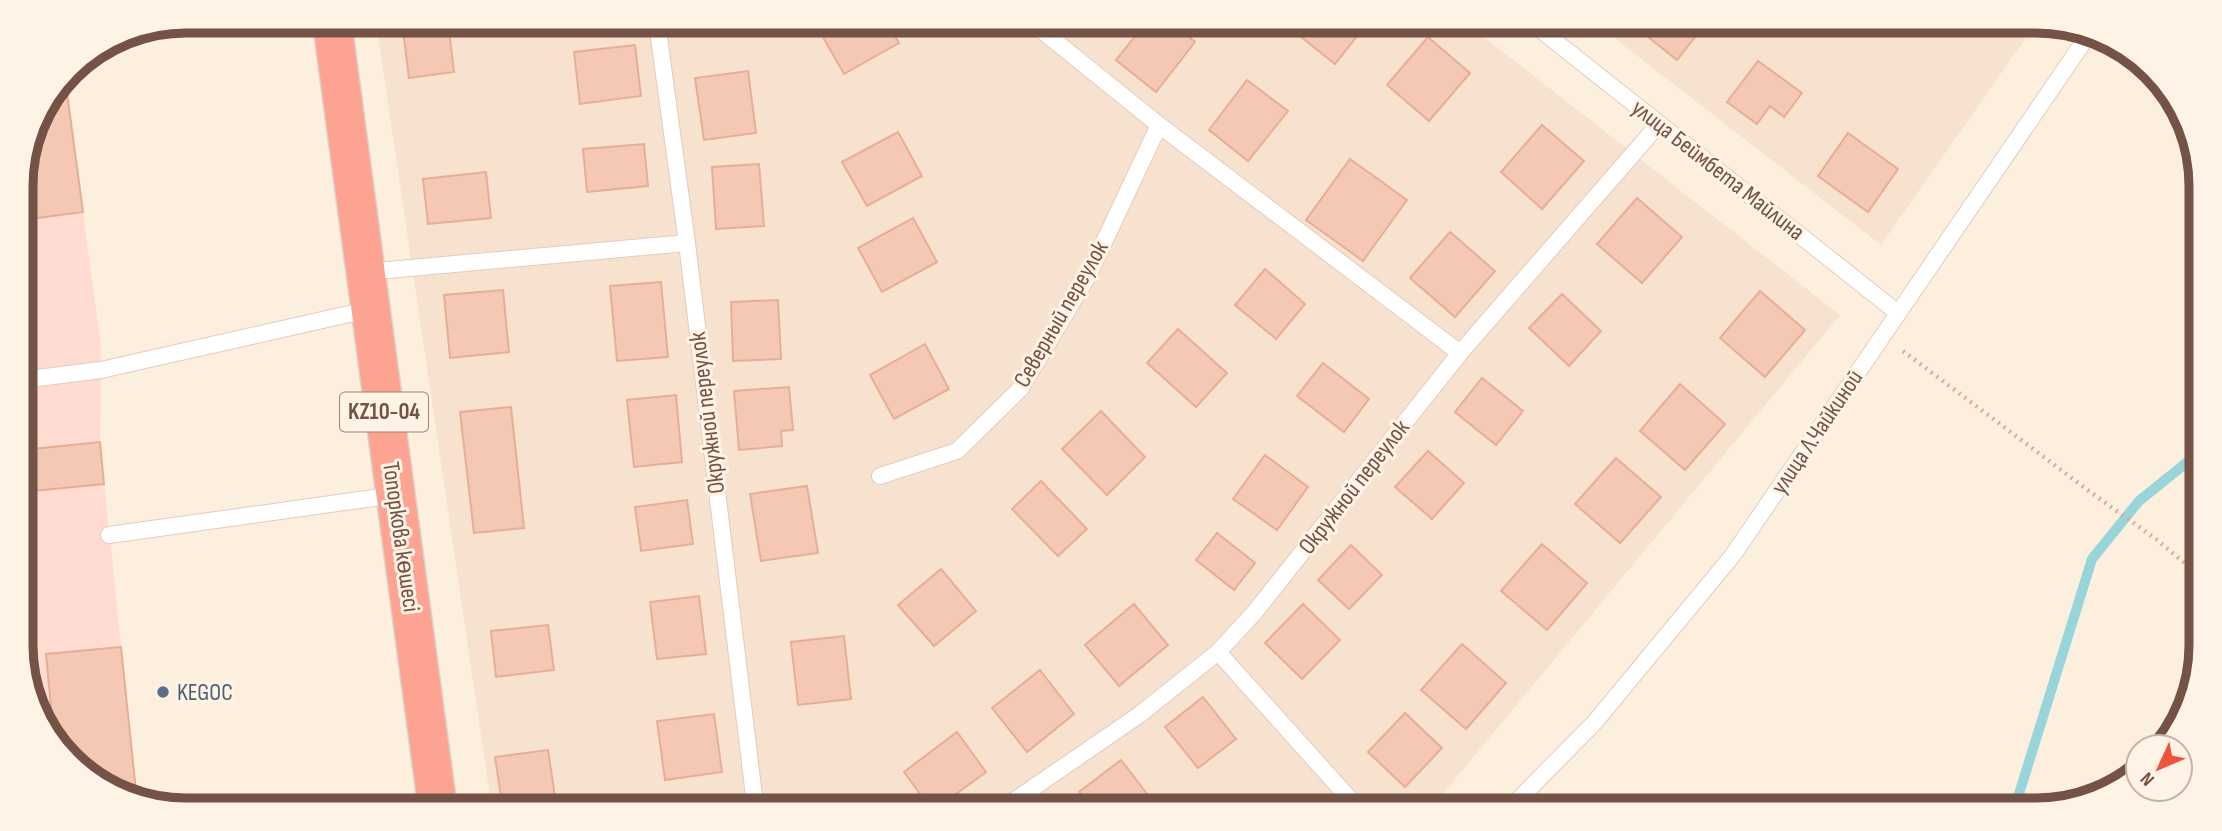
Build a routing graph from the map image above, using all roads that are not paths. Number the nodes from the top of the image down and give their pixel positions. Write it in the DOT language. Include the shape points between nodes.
graph roads {
  1 [pos="1545,33"];
  2 [pos="334,34"];
  3 [pos="658,34"];
  4 [pos="1046,34"];
  5 [pos="2084,41"];
  6 [pos="1659,124"];
  7 [pos="1159,125"];
  8 [pos="687,243"];
  9 [pos="368,291"];
  10 [pos="1898,313"];
  11 [pos="1460,353"];
  12 [pos="34,379"];
  13 [pos="880,477"];
  14 [pos="396,495"];
  15 [pos="109,536"];
  16 [pos="1218,652"];
  17 [pos="1348,797"];
  18 [pos="1521,797"];
  19 [pos="436,798"];
  20 [pos="754,798"];
  21 [pos="1019,798"];
  1 -- 6 [label="lane, улица Беймбета Майлина"];
  2 -- 9 [label="highway, Топоркова көшесі / KZ10-04"];
  3 -- 8 [label="lane, Окружной переулок"];
  4 -- 7 [label="lane"];
  5 -- 10 [label="lane, улица Л.Чайкиной"];
  6 -- 10 [label="lane, улица Беймбета Майлина"];
  6 -- 11 [label="lane, Окружной переулок"];
  7 -- 11 [label="lane"];
  7 -- 13 [label="lane, Северный переулок" via="1088,276 1021,388 957,451"];
  8 -- 9 [label="lane"];
  8 -- 20 [label="lane, Окружной переулок"];
  9 -- 12 [label="lane" via="101,370"];
  9 -- 14 [label="highway, Топоркова көшесі / KZ10-04"];
  10 -- 18 [label="lane, улица Л.Чайкиной" via="1733,555 1595,722"];
  11 -- 16 [label="lane, Окружной переулок"];
  14 -- 15 [label="lane"];
  14 -- 19 [label="highway, Топоркова көшесі / KZ10-04"];
  16 -- 17 [label="lane"];
  16 -- 21 [label="lane, Окружной переулок" via="1139,715"];
}
